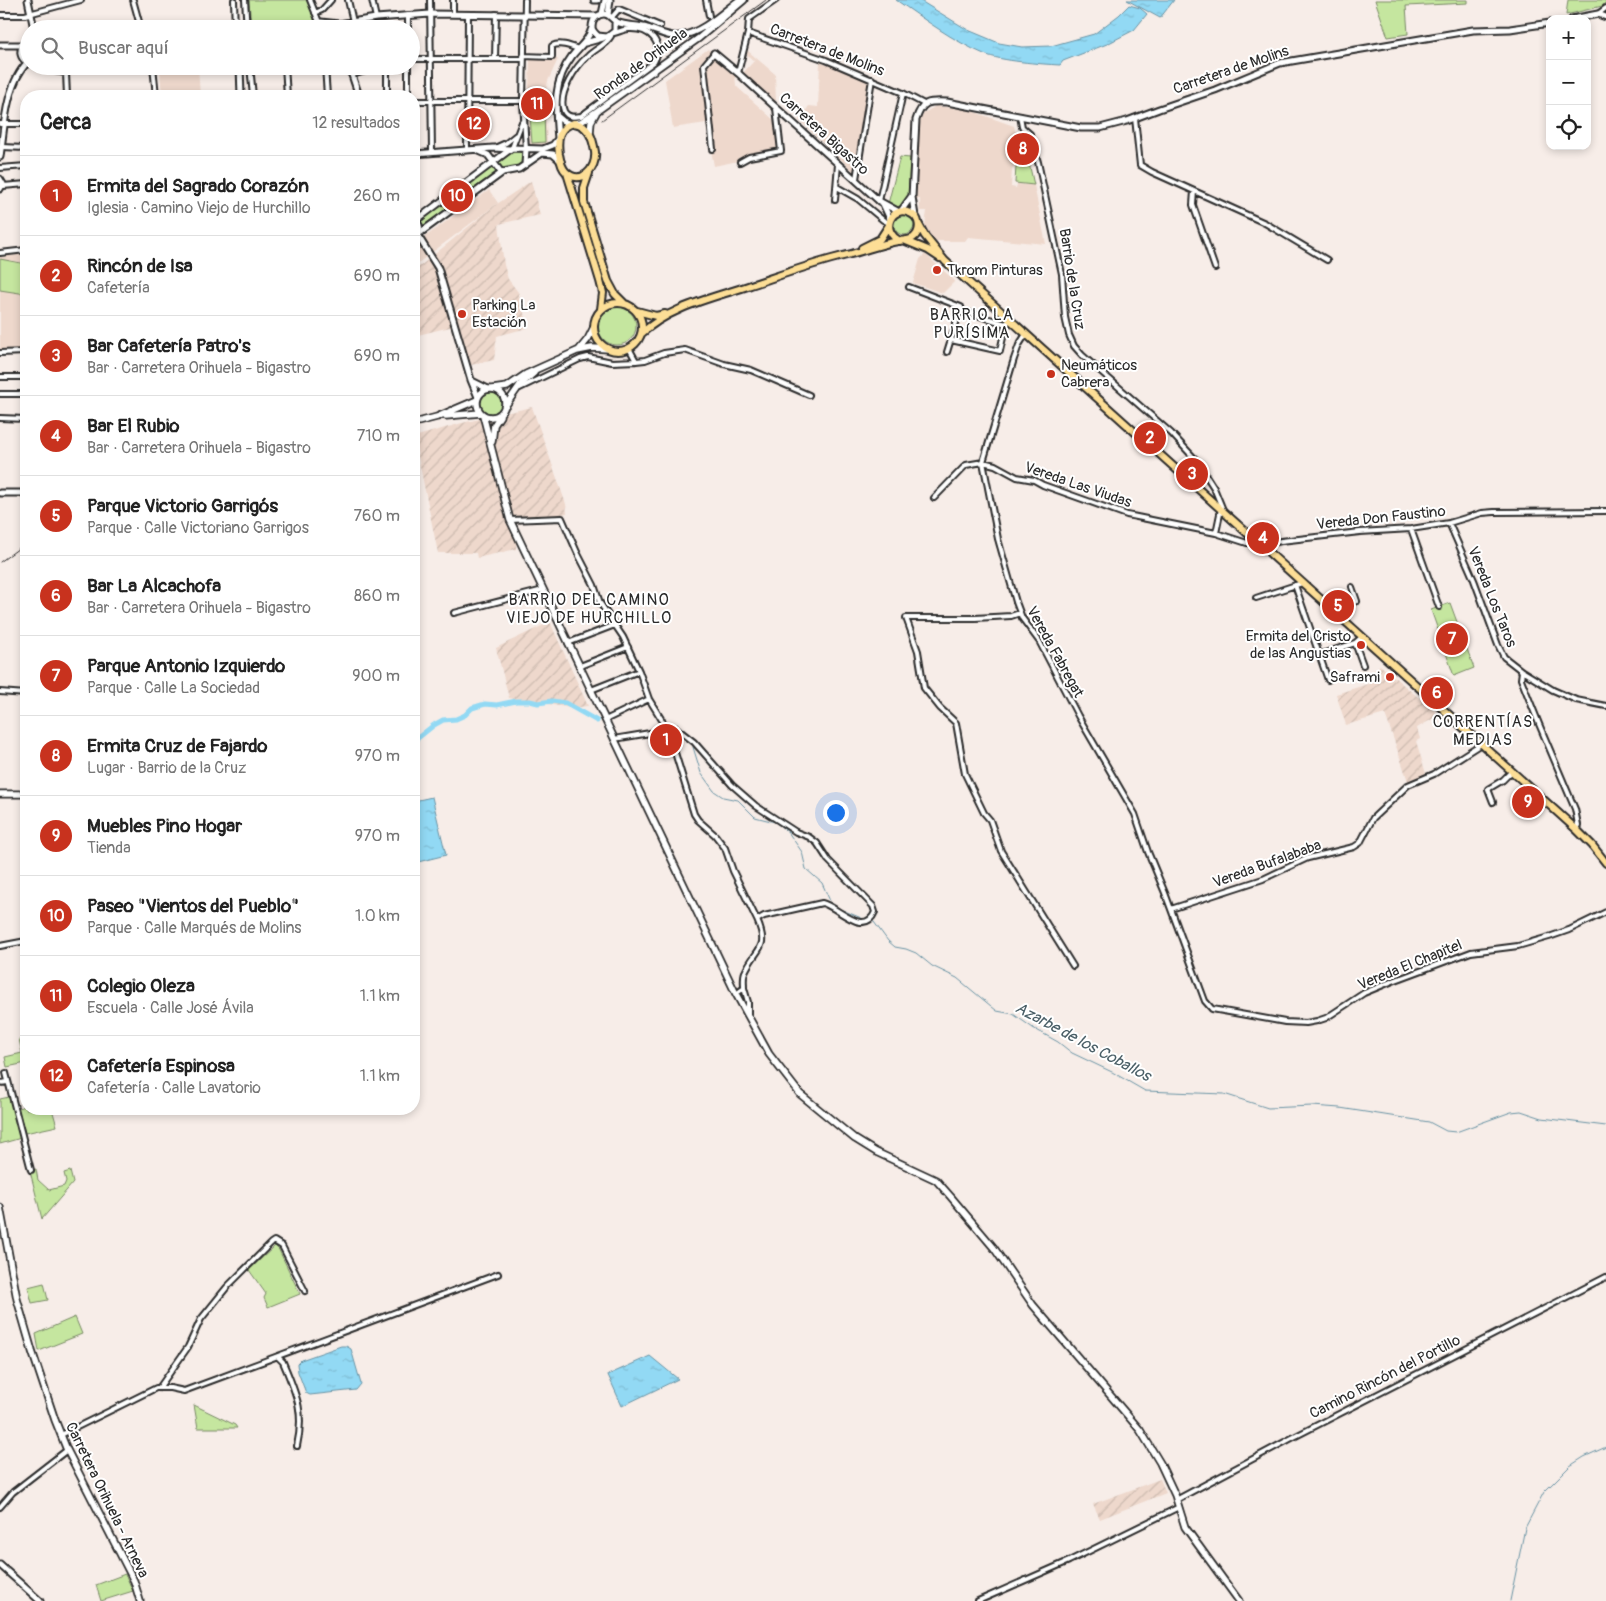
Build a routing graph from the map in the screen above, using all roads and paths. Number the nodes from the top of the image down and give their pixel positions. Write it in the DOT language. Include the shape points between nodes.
graph roads {
  1 [pos="28,0"];
  2 [pos="81,0"];
  3 [pos="133,0"];
  4 [pos="234,0"];
  5 [pos="245,0"];
  6 [pos="310,0"];
  7 [pos="331,0"];
  8 [pos="348,0"];
  9 [pos="372,0"];
  10 [pos="430,0"];
  11 [pos="453,0"];
  12 [pos="525,0"];
  13 [pos="605,0"];
  14 [pos="610,0"];
  15 [pos="706,0"];
  16 [pos="739,0"];
  17 [pos="744,0"];
  18 [pos="776,0"];
  19 [pos="1606,8"];
  20 [pos="315,13"];
  21 [pos="31,14"];
  22 [pos="430,14"];
  23 [pos="452,14"];
  24 [pos="468,14"];
  25 [pos="496,14"];
  26 [pos="1598,14"];
  27 [pos="0,15"];
  28 [pos="408,15"];
  29 [pos="524,15"];
  30 [pos="1591,15"];
  31 [pos="583,16"];
  32 [pos="709,16"];
  33 [pos="607,17"];
  34 [pos="1606,17"];
  35 [pos="376,18"];
  36 [pos="32,20"];
  37 [pos="139,20"];
  38 [pos="235,20"];
  39 [pos="246,20"];
  40 [pos="314,20"];
  41 [pos="353,20"];
  42 [pos="364,20"];
  43 [pos="408,20"];
  44 [pos="1546,23"];
  45 [pos="593,24"];
  46 [pos="660,26"];
  47 [pos="748,33"];
  48 [pos="612,35"];
  49 [pos="603,38"];
  50 [pos="700,38"];
  51 [pos="585,43"];
  52 [pos="20,44"];
  53 [pos="0,45"];
  54 [pos="9,45"];
  55 [pos="578,49"];
  56 [pos="714,53"];
  57 [pos="20,55"];
  58 [pos="431,58"];
  59 [pos="467,58"];
  60 [pos="495,58"];
  61 [pos="524,58"];
  62 [pos="420,59"];
  63 [pos="20,71"];
  64 [pos="738,72"];
  65 [pos="66,75"];
  66 [pos="154,75"];
  67 [pos="241,75"];
  68 [pos="251,75"];
  69 [pos="286,75"];
  70 [pos="326,75"];
  71 [pos="352,75"];
  72 [pos="387,75"];
  73 [pos="408,75"];
  74 [pos="872,79"];
  75 [pos="67,90"];
  76 [pos="155,90"];
  77 [pos="242,90"];
  78 [pos="252,90"];
  79 [pos="287,90"];
  80 [pos="327,90"];
  81 [pos="357,90"];
  82 [pos="387,90"];
  83 [pos="408,90"];
  84 [pos="904,93"];
  85 [pos="432,101"];
  86 [pos="468,101"];
  87 [pos="523,101"];
  88 [pos="420,102"];
  89 [pos="924,104"];
  90 [pos="776,108"];
  91 [pos="597,111"];
  92 [pos="556,115"];
  93 [pos="1020,116"];
  94 [pos="524,118"];
  95 [pos="1135,118"];
  96 [pos="573,123"];
  97 [pos="2,124"];
  98 [pos="20,124"];
  99 [pos="590,133"];
  100 [pos="518,134"];
  101 [pos="558,139"];
  102 [pos="1,147"];
  103 [pos="20,148"];
  104 [pos="493,148"];
  105 [pos="511,148"];
  106 [pos="526,149"];
  107 [pos="713,149"];
  108 [pos="469,150"];
  109 [pos="432,152"];
  110 [pos="420,153"];
  111 [pos="0,157"];
  112 [pos="561,162"];
  113 [pos="740,162"];
  114 [pos="493,163"];
  115 [pos="838,164"];
  116 [pos="525,165"];
  117 [pos="20,166"];
  118 [pos="0,168"];
  119 [pos="503,172"];
  120 [pos="568,173"];
  121 [pos="588,173"];
  122 [pos="0,179"];
  123 [pos="856,179"];
  124 [pos="20,185"];
  125 [pos="1,187"];
  126 [pos="836,187"];
  127 [pos="1194,191"];
  128 [pos="912,197"];
  129 [pos="835,200"];
  130 [pos="881,202"];
  131 [pos="900,212"];
  132 [pos="915,216"];
  133 [pos="420,218"];
  134 [pos="889,223"];
  135 [pos="919,224"];
  136 [pos="420,233"];
  137 [pos="903,241"];
  138 [pos="420,242"];
  139 [pos="20,251"];
  140 [pos="0,253"];
  141 [pos="846,255"];
  142 [pos="1327,260"];
  143 [pos="945,261"];
  144 [pos="1215,268"];
  145 [pos="908,287"];
  146 [pos="624,303"];
  147 [pos="601,309"];
  148 [pos="960,310"];
  149 [pos="637,311"];
  150 [pos="676,311"];
  151 [pos="1008,322"];
  152 [pos="594,327"];
  153 [pos="641,334"];
  154 [pos="1026,334"];
  155 [pos="951,340"];
  156 [pos="629,348"];
  157 [pos="609,349"];
  158 [pos="577,351"];
  159 [pos="20,352"];
  160 [pos="947,352"];
  161 [pos="0,353"];
  162 [pos="636,361"];
  163 [pos="541,368"];
  164 [pos="0,377"];
  165 [pos="20,377"];
  166 [pos="471,380"];
  167 [pos="491,389"];
  168 [pos="518,389"];
  169 [pos="0,394"];
  170 [pos="20,394"];
  171 [pos="809,395"];
  172 [pos="478,398"];
  173 [pos="506,405"];
  174 [pos="502,413"];
  175 [pos="482,414"];
  176 [pos="437,417"];
  177 [pos="0,418"];
  178 [pos="20,419"];
  179 [pos="420,421"];
  180 [pos="491,447"];
  181 [pos="983,462"];
  182 [pos="0,493"];
  183 [pos="20,493"];
  184 [pos="934,498"];
  185 [pos="1223,511"];
  186 [pos="1606,511"];
  187 [pos="510,520"];
  188 [pos="1449,523"];
  189 [pos="1412,529"];
  190 [pos="1216,533"];
  191 [pos="1258,543"];
  192 [pos="1264,549"];
  193 [pos="1299,584"];
  194 [pos="1352,587"];
  195 [pos="544,590"];
  196 [pos="1340,596"];
  197 [pos="1256,598"];
  198 [pos="1343,605"];
  199 [pos="1439,607"];
  200 [pos="454,613"];
  201 [pos="1020,613"];
  202 [pos="1340,617"];
  203 [pos="615,624"];
  204 [pos="1362,637"];
  205 [pos="568,642"];
  206 [pos="1355,643"];
  207 [pos="628,647"];
  208 [pos="1319,654"];
  209 [pos="1363,665"];
  210 [pos="580,666"];
  211 [pos="639,670"];
  212 [pos="1522,672"];
  213 [pos="1328,680"];
  214 [pos="591,690"];
  215 [pos="0,692"];
  216 [pos="20,694"];
  217 [pos="649,699"];
  218 [pos="1606,706"];
  219 [pos="606,720"];
  220 [pos="668,730"];
  221 [pos="614,739"];
  222 [pos="1480,744"];
  223 [pos="1511,772"];
  224 [pos="2,794"];
  225 [pos="20,794"];
  226 [pos="1493,802"];
  227 [pos="1576,829"];
  228 [pos="1592,845"];
  229 [pos="1606,854"];
  230 [pos="1606,863"];
  231 [pos="1171,909"];
  232 [pos="1606,912"];
  233 [pos="756,920"];
  234 [pos="20,942"];
  235 [pos="0,946"];
  236 [pos="1073,966"];
  237 [pos="744,988"];
  238 [pos="736,994"];
  239 [pos="748,1018"];
  240 [pos="6,1074"];
  241 [pos="8,1082"];
  242 [pos="0,1083"];
  243 [pos="31,1170"];
  244 [pos="0,1207"];
  245 [pos="498,1274"];
  246 [pos="1606,1277"];
  247 [pos="305,1291"];
  248 [pos="278,1357"];
  249 [pos="158,1388"];
  250 [pos="61,1435"];
  251 [pos="297,1446"];
  252 [pos="67,1450"];
  253 [pos="1176,1500"];
  254 [pos="0,1507"];
  255 [pos="1179,1507"];
  256 [pos="0,1565"];
  257 [pos="40,1601"];
  258 [pos="140,1601"];
  259 [pos="978,1601"];
  260 [pos="1239,1601"];
  1 -- 21 [label="street"];
  2 -- 21 [label="street"];
  3 -- 37 [label="street"];
  4 -- 38 [label="street"];
  5 -- 39 [label="street"];
  6 -- 20 [label="street"];
  7 -- 20 [label="street"];
  8 -- 41 [label="street"];
  9 -- 35 [label="street"];
  10 -- 22 [label="street"];
  11 -- 23 [label="street"];
  12 -- 29 [label="street"];
  13 -- 33 [label="street"];
  14 -- 33 [label="street"];
  15 -- 32 [label="street"];
  16 -- 33 [label="street" via="701,28 680,36 666,35"];
  16 -- 50 [label="main road, Ronda de Orihuela"];
  17 -- 50 [label="main road, Ronda de Orihuela"];
  18 -- 47 [label="street" via="749,19"];
  19 -- 26 [label="street"];
  20 -- 40 [label="street"];
  21 -- 27 [label="street"];
  21 -- 36 [label="street"];
  22 -- 23 [label="street"];
  22 -- 28 [label="street"];
  22 -- 58 [label="street"];
  23 -- 24 [label="street"];
  24 -- 25 [label="street"];
  24 -- 59 [label="street"];
  25 -- 29 [label="street"];
  25 -- 60 [label="street"];
  26 -- 30 [label="street"];
  26 -- 34 [label="street"];
  28 -- 35 [label="street"];
  28 -- 43 [label="street"];
  29 -- 31 [label="street"];
  29 -- 61 [label="street"];
  31 -- 33 [label="street"];
  31 -- 45 [label="street"];
  33 -- 45 [label="street"];
  33 -- 46 [label="street" via="619,10"];
  33 -- 48 [label="street" via="616,28"];
  35 -- 42 [label="street"];
  44 -- 95 [label="street, Carretera de Molins" via="1510,29 1473,30 1280,63"];
  45 -- 49 [label="street" via="596,34"];
  45 -- 51 [label="street"];
  47 -- 64 [label="street"];
  47 -- 74 [label="street, Carretera de Molins"];
  48 -- 48 [label="street" via="629,29 651,35 659,51 654,62 581,116 568,115 564,111 564,99 570,78 583,60 608,42"];
  48 -- 49 [label="street"];
  49 -- 51 [label="street"];
  50 -- 91 [label="main road, Ronda de Orihuela"];
  51 -- 55 [label="street"];
  52 -- 54 [label="street"];
  53 -- 54 [label="street"];
  54 -- 57 [label="street"];
  55 -- 61 [label="street" via="555,44 552,46 552,58"];
  55 -- 92 [label="street" via="558,85"];
  56 -- 64 [label="street, Carretera Bigastro"];
  56 -- 107 [label="street" via="704,65"];
  58 -- 59 [label="street"];
  58 -- 62 [label="street"];
  58 -- 85 [label="street"];
  59 -- 60 [label="street"];
  59 -- 86 [label="street"];
  60 -- 61 [label="street"];
  61 -- 87 [label="street"];
  63 -- 97 [label="street"];
  64 -- 90 [label="street, Carretera Bigastro"];
  65 -- 75 [label="street"];
  66 -- 76 [label="street"];
  67 -- 77 [label="street"];
  68 -- 78 [label="street"];
  69 -- 79 [label="street"];
  70 -- 80 [label="street"];
  71 -- 81 [label="street"];
  72 -- 82 [label="street"];
  73 -- 83 [label="street"];
  74 -- 84 [label="street, Carretera de Molins"];
  74 -- 123 [label="street"];
  84 -- 89 [label="street, Carretera de Molins"];
  84 -- 130 [label="street"];
  85 -- 86 [label="street"];
  85 -- 88 [label="street"];
  85 -- 109 [label="street"];
  86 -- 87 [label="street"];
  86 -- 108 [label="street"];
  87 -- 94 [label="street"];
  89 -- 93 [label="street, Carretera de Molins" via="947,102"];
  89 -- 128 [label="street" via="916,120"];
  90 -- 113 [label="street" via="781,151"];
  90 -- 115 [label="street, Carretera Bigastro"];
  91 -- 96 [label="main road, Ronda de Orihuela" via="581,122"];
  91 -- 99 [label="main road, Ronda de Orihuela"];
  92 -- 96 [label="street" via="564,122"];
  92 -- 101 [label="street"];
  93 -- 95 [label="street, Carretera de Molins" via="1081,128 1100,128"];
  93 -- 185 [label="street, Barrio de la Cruz" via="1022,127 1030,134 1038,162 1062,274 1065,317 1071,341 1082,355 1171,433 1196,460 1214,488"];
  94 -- 100 [label="street"];
  94 -- 106 [label="street"];
  95 -- 127 [label="street" via="1140,165"];
  96 -- 99 [label="main road" via="581,124"];
  96 -- 101 [label="main road" via="561,131"];
  97 -- 98 [label="street"];
  97 -- 102 [label="street"];
  99 -- 121 [label="main road" via="595,162"];
  100 -- 104 [label="street"];
  100 -- 105 [label="street"];
  101 -- 106 [label="street" via="547,148"];
  101 -- 112 [label="main road"];
  102 -- 103 [label="street"];
  102 -- 111 [label="street"];
  104 -- 105 [label="street"];
  104 -- 108 [label="street"];
  105 -- 106 [label="street"];
  105 -- 114 [label="street"];
  106 -- 116 [label="street"];
  108 -- 109 [label="street"];
  108 -- 114 [label="street" via="482,151"];
  109 -- 110 [label="street"];
  112 -- 116 [label="street" via="553,154 542,152"];
  112 -- 120 [label="main road"];
  114 -- 119 [label="street"];
  114 -- 133 [label="street"];
  115 -- 123 [label="street, Carretera Bigastro"];
  115 -- 126 [label="street"];
  116 -- 119 [label="street"];
  117 -- 118 [label="street"];
  119 -- 136 [label="street"];
  120 -- 121 [label="main road" via="577,177"];
  120 -- 147 [label="main road" via="602,287"];
  121 -- 146 [label="main road" via="584,202 608,281"];
  122 -- 125 [label="street" via="3,182"];
  123 -- 130 [label="street, Carretera Bigastro"];
  124 -- 125 [label="street"];
  126 -- 129 [label="street"];
  126 -- 134 [label="street"];
  127 -- 142 [label="street" via="1265,223"];
  127 -- 144 [label="street" via="1193,205"];
  128 -- 131 [label="street"];
  128 -- 132 [label="street"];
  130 -- 131 [label="street, Carretera Bigastro"];
  130 -- 134 [label="street, Carretera Bigastro"];
  131 -- 132 [label="main road"];
  131 -- 134 [label="main road"];
  132 -- 135 [label="main road"];
  134 -- 137 [label="main road" via="892,235"];
  134 -- 141 [label="main road" via="884,235 876,242"];
  135 -- 137 [label="main road" via="914,237"];
  135 -- 143 [label="main road"];
  137 -- 141 [label="main road"];
  137 -- 143 [label="main road" via="928,250"];
  138 -- 166 [label="street" via="438,268"];
  139 -- 140 [label="street"];
  141 -- 150 [label="main road"];
  143 -- 151 [label="main road"];
  145 -- 148 [label="street" via="961,306"];
  146 -- 147 [label="main road" via="608,304"];
  146 -- 149 [label="main road"];
  147 -- 152 [label="main road" via="594,320"];
  148 -- 151 [label="street"];
  148 -- 155 [label="street"];
  149 -- 150 [label="main road" via="656,316"];
  149 -- 153 [label="main road" via="641,318"];
  150 -- 153 [label="main road" via="659,319"];
  151 -- 154 [label="main road"];
  151 -- 155 [label="street" via="1000,351"];
  152 -- 157 [label="main road" via="598,340"];
  152 -- 158 [label="main road"];
  153 -- 156 [label="main road"];
  154 -- 181 [label="street, Vereda Fabregat" via="1014,359"];
  154 -- 185 [label="main road"];
  155 -- 160 [label="street"];
  156 -- 157 [label="main road"];
  156 -- 162 [label="street"];
  157 -- 158 [label="main road"];
  158 -- 163 [label="main road"];
  159 -- 161 [label="street"];
  162 -- 168 [label="street" via="612,362 588,357"];
  162 -- 171 [label="street" via="685,350 751,370"];
  163 -- 167 [label="main road" via="508,387"];
  163 -- 168 [label="main road"];
  164 -- 165 [label="street"];
  166 -- 167 [label="street"];
  166 -- 172 [label="street"];
  167 -- 172 [label="main road"];
  167 -- 173 [label="main road" via="498,390"];
  168 -- 173 [label="main road"];
  169 -- 170 [label="street"];
  172 -- 175 [label="main road" via="478,409"];
  172 -- 176 [label="main road"];
  173 -- 174 [label="main road"];
  174 -- 175 [label="main road" via="495,417"];
  174 -- 180 [label="main road" via="494,426"];
  175 -- 176 [label="main road"];
  175 -- 180 [label="main road"];
  176 -- 179 [label="main road"];
  177 -- 178 [label="street"];
  180 -- 187 [label="main road"];
  181 -- 184 [label="street" via="966,465"];
  181 -- 190 [label="street, Vereda Las Viudas" via="1127,515"];
  181 -- 201 [label="street, Vereda Fabregat" via="998,540"];
  182 -- 183 [label="street"];
  185 -- 190 [label="street"];
  185 -- 191 [label="main road"];
  186 -- 188 [label="street, Vereda Don Faustino" via="1482,513"];
  187 -- 195 [label="main road"];
  187 -- 203 [label="street" via="562,518 600,603"];
  188 -- 189 [label="street, Vereda Don Faustino"];
  188 -- 212 [label="street, Vereda Los Taros" via="1498,645 1504,657"];
  189 -- 192 [label="street, Vereda Don Faustino" via="1281,540"];
  189 -- 199 [label="street"];
  190 -- 191 [label="street, Vereda Las Viudas" via="1246,544"];
  191 -- 192 [label="main road"];
  192 -- 193 [label="main road"];
  193 -- 197 [label="street"];
  193 -- 202 [label="main road"];
  193 -- 208 [label="street"];
  194 -- 198 [label="street" via="1357,601"];
  195 -- 200 [label="street"];
  195 -- 205 [label="main road"];
  196 -- 198 [label="street"];
  198 -- 202 [label="street" via="1345,611"];
  201 -- 231 [label="street, Vereda Fabregat" via="1039,641 1135,814"];
  201 -- 236 [label="street" via="975,618 906,618 918,651 924,688 956,723 965,774 990,820 1001,851"];
  202 -- 204 [label="main road"];
  203 -- 205 [label="street"];
  203 -- 207 [label="street"];
  204 -- 206 [label="street"];
  204 -- 222 [label="main road"];
  205 -- 210 [label="main road"];
  206 -- 208 [label="street"];
  206 -- 209 [label="street"];
  207 -- 210 [label="street"];
  207 -- 211 [label="street"];
  208 -- 213 [label="street"];
  210 -- 214 [label="main road"];
  211 -- 214 [label="street"];
  211 -- 217 [label="street"];
  212 -- 218 [label="street, Vereda Los Taros" via="1576,700"];
  212 -- 227 [label="street" via="1521,679 1538,724 1575,809"];
  214 -- 219 [label="main road"];
  215 -- 216 [label="street"];
  217 -- 219 [label="street"];
  217 -- 220 [label="street"];
  219 -- 221 [label="main road"];
  220 -- 221 [label="street"];
  220 -- 233 [label="street" via="694,814 725,848"];
  220 -- 233 [label="street" via="676,728 684,733 756,806 817,843 828,860 873,906 875,912 871,920 862,923 818,903"];
  221 -- 238 [label="main road"];
  222 -- 223 [label="main road"];
  222 -- 231 [label="street, Vereda Bufalababa" via="1434,774 1408,785 1373,818 1360,843 1354,847 1308,858 1263,879"];
  223 -- 226 [label="street" via="1488,789"];
  223 -- 227 [label="main road"];
  224 -- 225 [label="main road"];
  227 -- 228 [label="main road"];
  228 -- 229 [label="main road"];
  228 -- 230 [label="main road"];
  231 -- 232 [label="street, Vereda El Chapitel" via="1205,1001 1212,1009 1306,1023 1326,1018 1364,993 1470,952 1518,946 1549,937"];
  233 -- 237 [label="street" via="763,934 761,948 744,973"];
  234 -- 235 [label="street"];
  237 -- 238 [label="street"];
  237 -- 239 [label="street"];
  238 -- 239 [label="main road"];
  239 -- 253 [label="main road" via="769,1054 800,1094 855,1139 936,1180 994,1248 1034,1305 1140,1430"];
  240 -- 241 [label="street"];
  241 -- 242 [label="street"];
  241 -- 243 [label="street"];
  244 -- 250 [label="main road, Carretera Orihuela - Arneva" via="16,1298"];
  245 -- 248 [label="street"];
  246 -- 253 [label="street, Camino Rincón del Portillo"];
  247 -- 249 [label="street" via="282,1246 277,1242 271,1243 227,1287 201,1319 188,1347"];
  248 -- 249 [label="street" via="184,1391"];
  248 -- 251 [label="street" via="284,1362 300,1404"];
  249 -- 250 [label="street"];
  250 -- 252 [label="main road, Carretera Orihuela - Arneva"];
  252 -- 254 [label="street" via="13,1492"];
  252 -- 258 [label="main road, Carretera Orihuela - Arneva" via="134,1581"];
  253 -- 255 [label="main road"];
  255 -- 259 [label="street"];
  255 -- 260 [label="main road" via="1185,1527"];
  256 -- 257 [label="street"];
}
